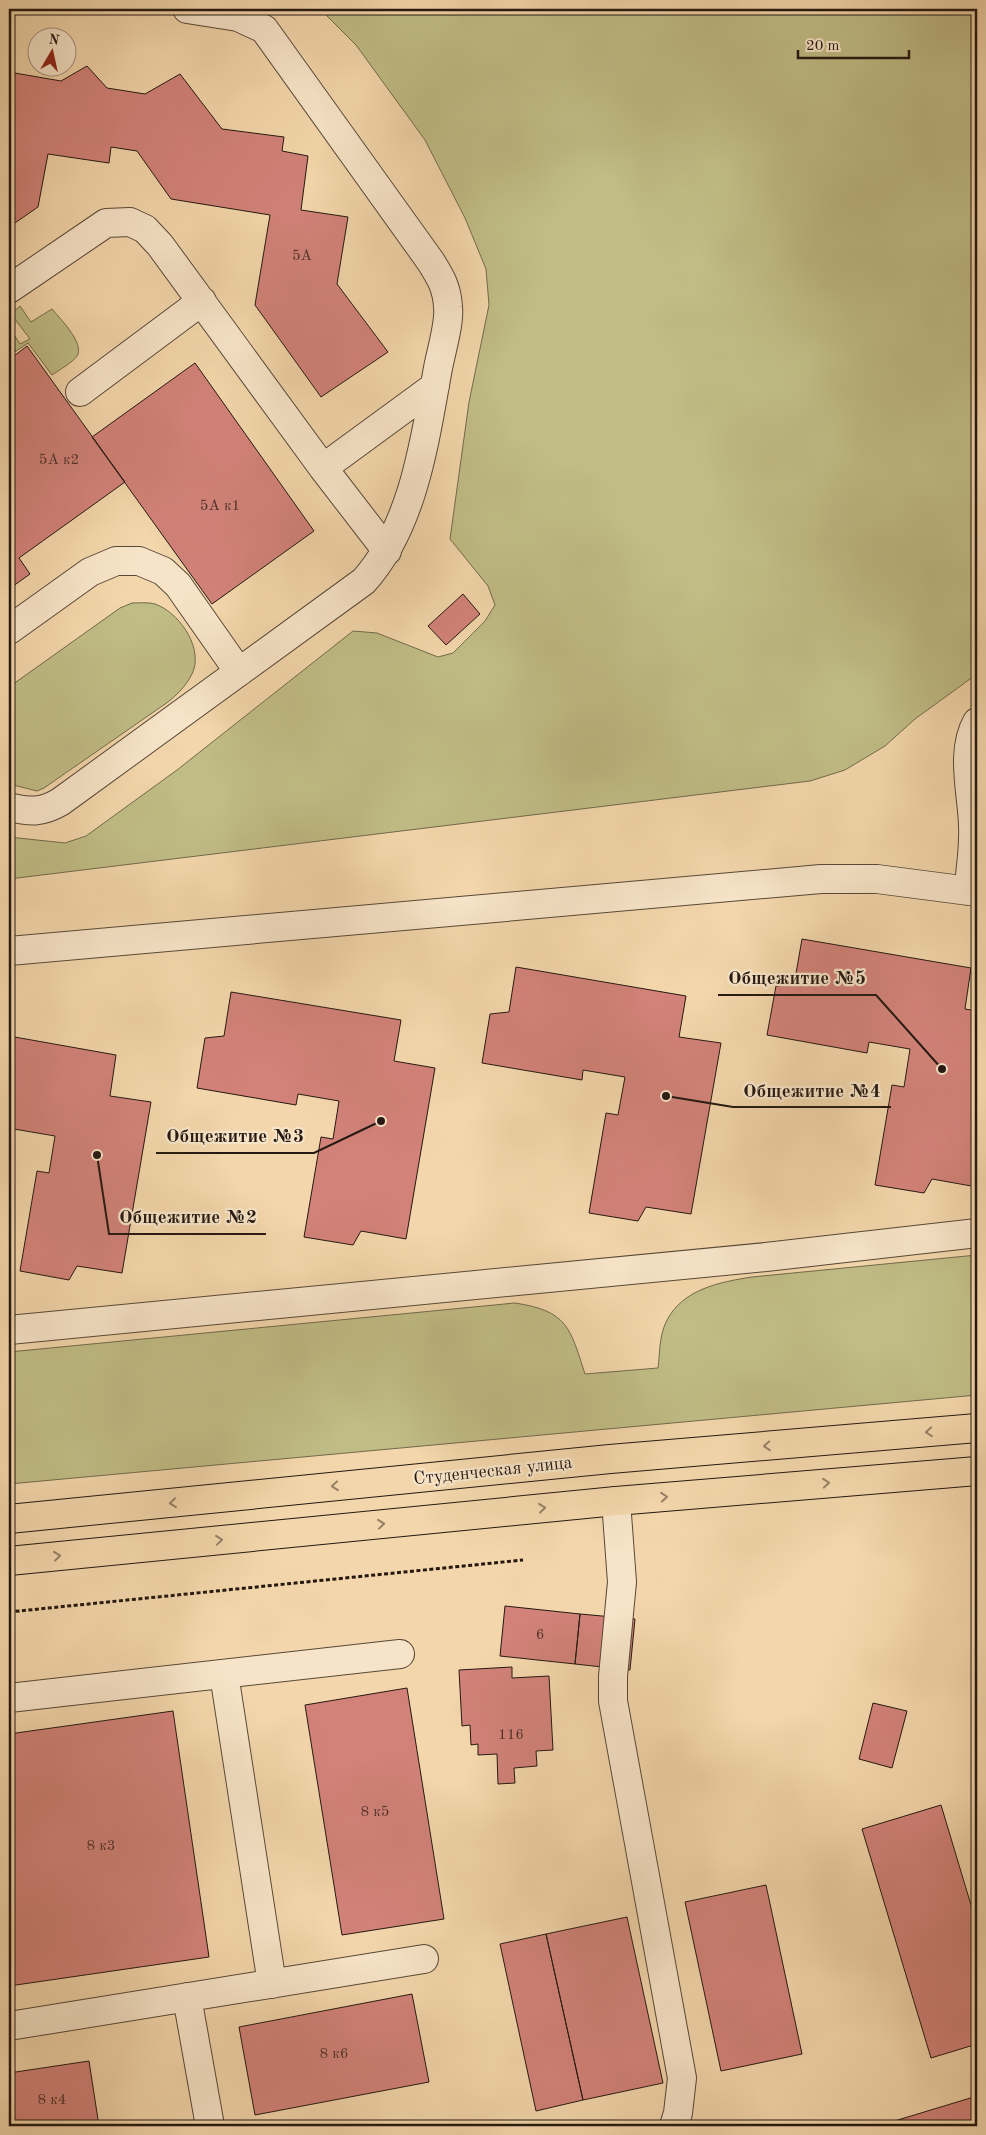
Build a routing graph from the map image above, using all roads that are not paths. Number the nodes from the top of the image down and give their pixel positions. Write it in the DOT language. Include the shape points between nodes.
graph roads {
  1 [pos="186,9"];
  2 [pos="9,289"];
  3 [pos="202,302"];
  4 [pos="435,386"];
  5 [pos="80,392"];
  6 [pos="324,468"];
  7 [pos="387,551"];
  8 [pos="9,630"];
  9 [pos="240,672"];
  10 [pos="977,722"];
  11 [pos="9,807"];
  12 [pos="973,891"];
  13 [pos="9,951"];
  14 [pos="977,1233"];
  15 [pos="9,1330"];
  16 [pos="977,1428"];
  17 [pos="610,1459"];
  18 [pos="977,1470"];
  19 [pos="616,1501"];
  20 [pos="9,1519"];
  21 [pos="9,1561"];
  22 [pos="400,1654"];
  23 [pos="224,1674"];
  24 [pos="9,1698"];
  25 [pos="424,1959"];
  26 [pos="272,1984"];
  27 [pos="187,1997"];
  28 [pos="9,2026"];
  29 [pos="210,2126"];
  30 [pos="674,2126"];
  1 -- 4 [label="street" via="238,16 264,29 432,262 445,284 449,310"];
  2 -- 3 [label="street" via="106,223 130,222 145,229 160,245"];
  3 -- 5 [label="street"];
  3 -- 6 [label="street"];
  4 -- 6 [label="street"];
  4 -- 7 [label="street" via="420,462"];
  6 -- 7 [label="street"];
  7 -- 9 [label="street" via="364,581"];
  8 -- 9 [label="street" via="90,572 116,561 139,562 163,571 178,585"];
  9 -- 11 [label="street" via="60,802 46,810"];
  10 -- 12 [label="street" via="971,733 968,753"];
  12 -- 13 [label="street" via="877,879 821,879"];
  14 -- 15 [label="street" via="756,1258"];
  16 -- 17 [label="main road, Студенческая улица, one-way"];
  17 -- 19 [label="main road"];
  17 -- 20 [label="main road, Студенческая улица, one-way"];
  19 -- 18 [label="main road, one-way"];
  21 -- 19 [label="main road, one-way"];
  19 -- 30 [label="street" via="622,1582 613,1701 682,2078"];
  22 -- 23 [label="street"];
  23 -- 24 [label="street"];
  23 -- 26 [label="street"];
  25 -- 26 [label="street"];
  26 -- 27 [label="street"];
  27 -- 28 [label="street"];
  27 -- 29 [label="street"];
}
